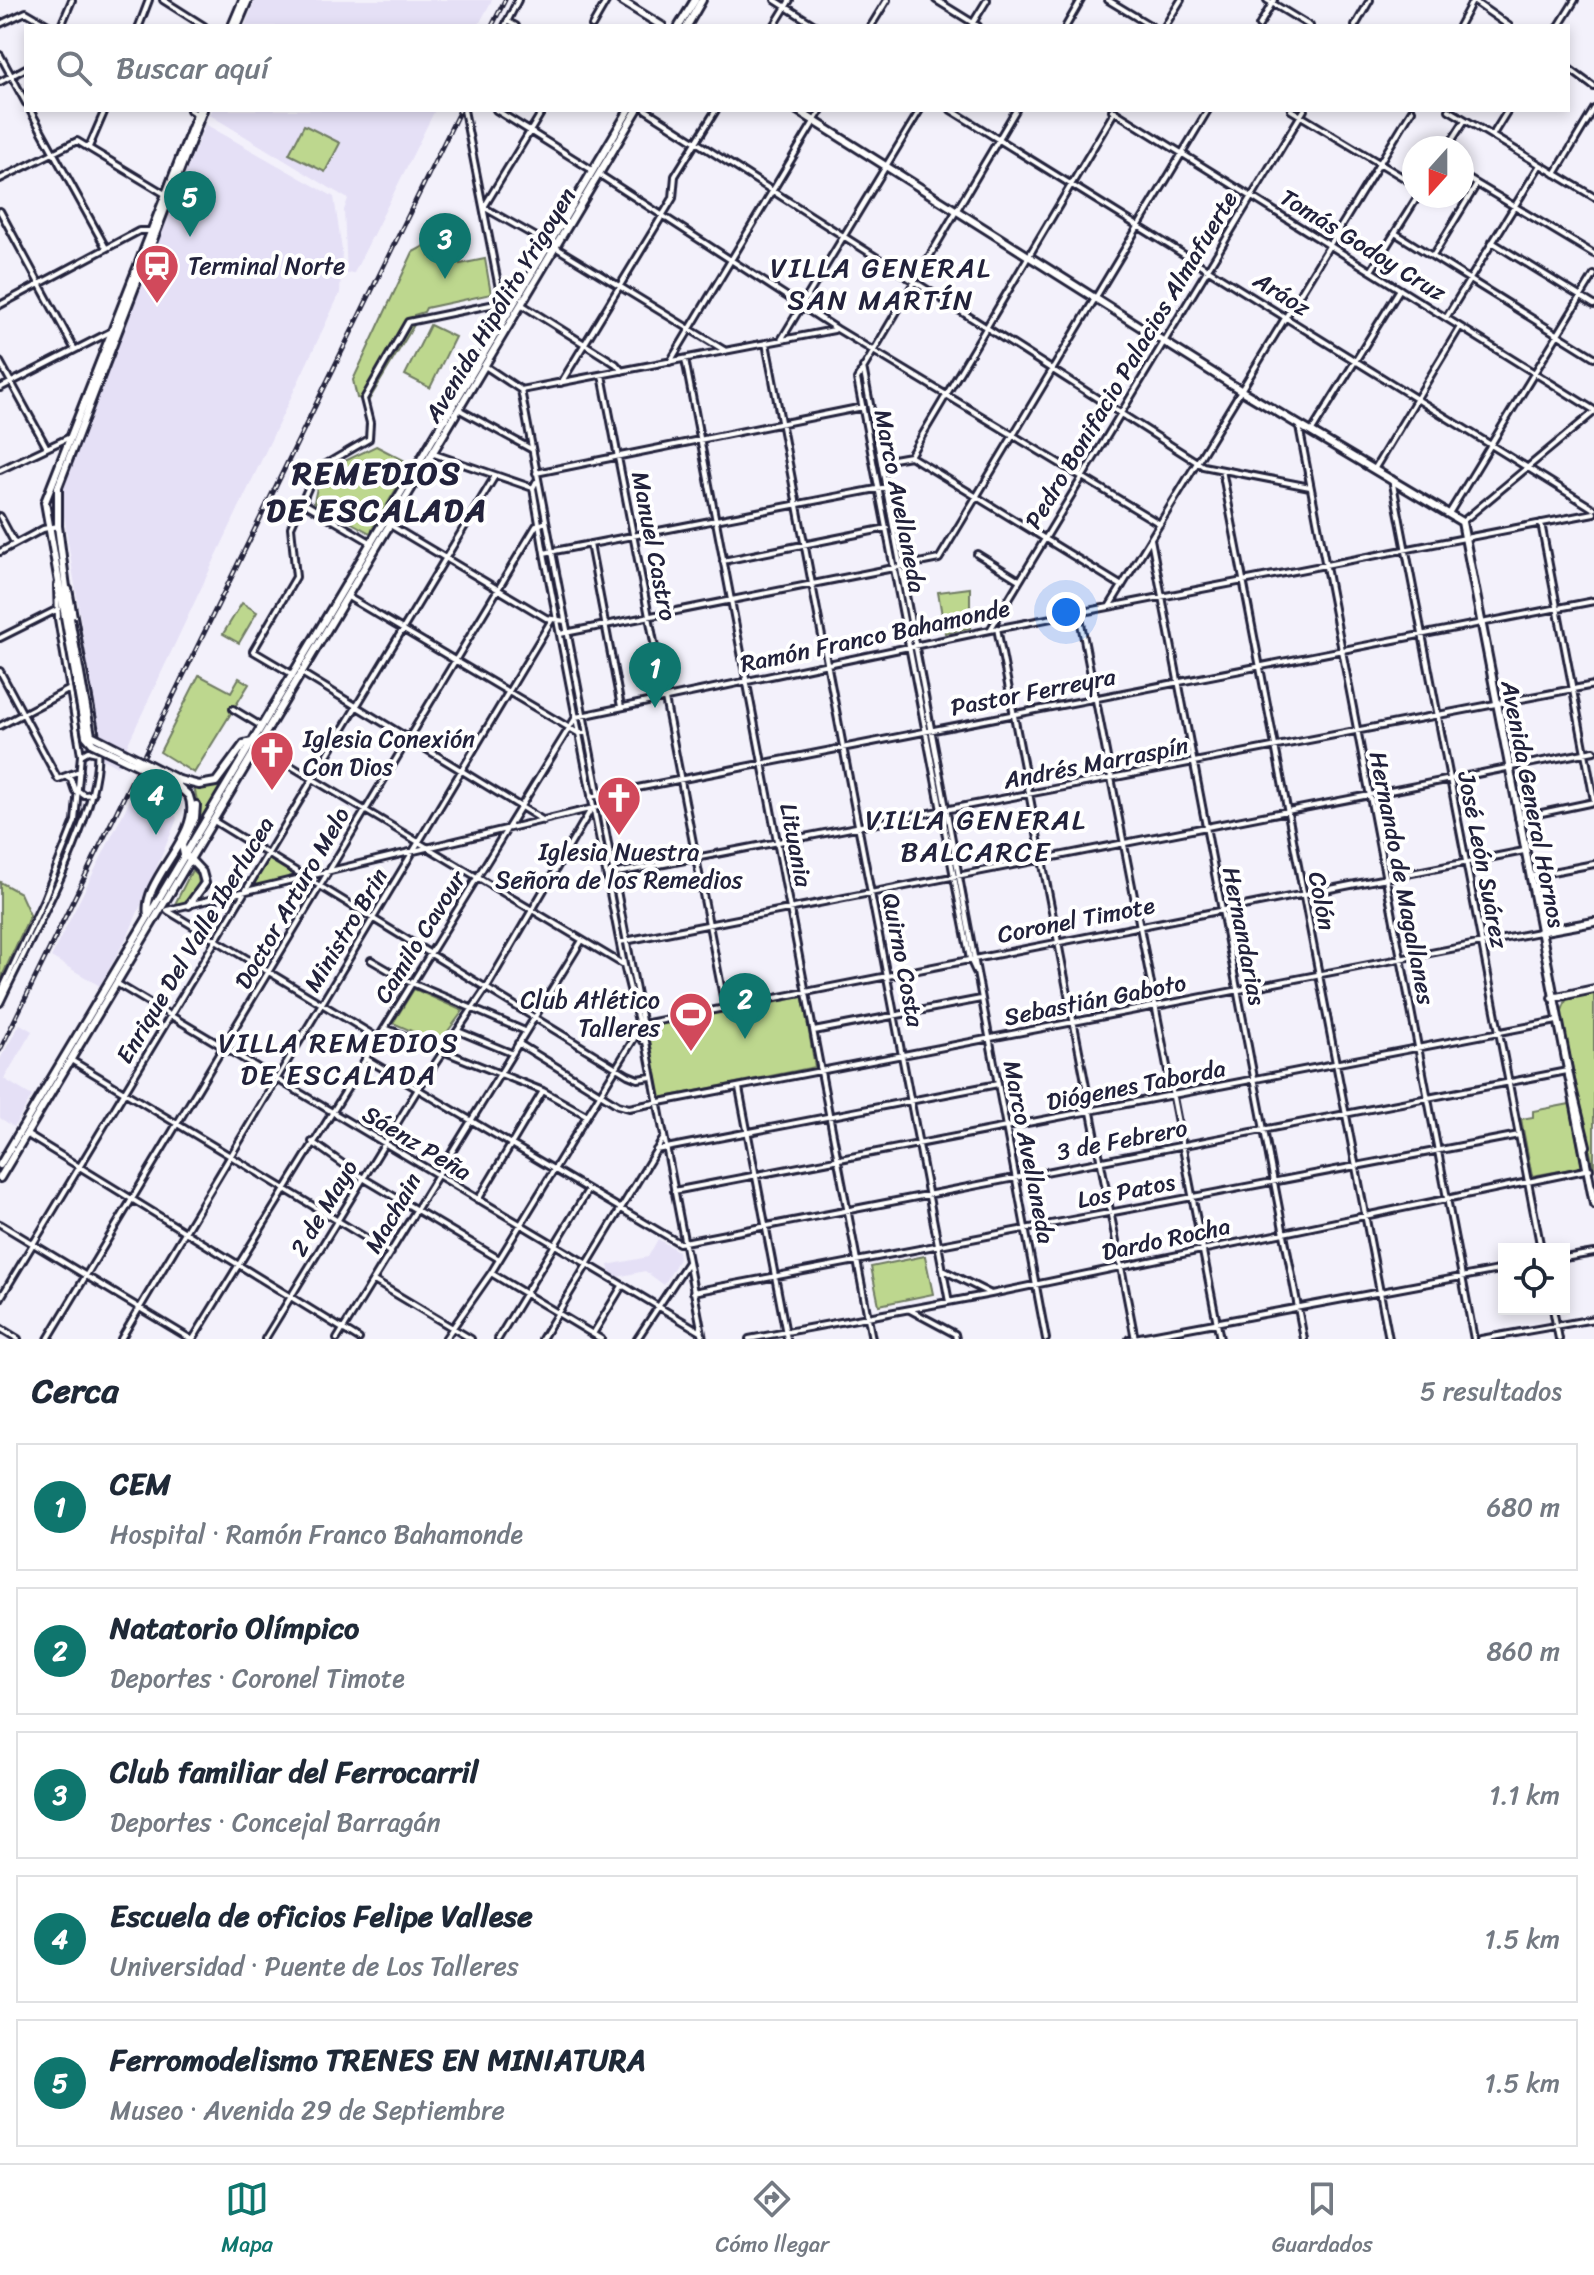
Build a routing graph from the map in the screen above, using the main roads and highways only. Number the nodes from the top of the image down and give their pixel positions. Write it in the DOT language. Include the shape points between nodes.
graph roads {
  1 [pos="245,0"];
  2 [pos="620,0"];
  3 [pos="695,0"];
  4 [pos="702,0"];
  5 [pos="236,24"];
  6 [pos="659,24"];
  7 [pos="680,24"];
  8 [pos="688,24"];
  9 [pos="198,112"];
  10 [pos="628,112"];
  11 [pos="636,112"];
  12 [pos="800,112"];
  13 [pos="596,172"];
  14 [pos="552,246"];
  15 [pos="482,364"];
  16 [pos="71,438"];
  17 [pos="388,524"];
  18 [pos="345,595"];
  19 [pos="67,617"];
  20 [pos="297,674"];
  21 [pos="255,744"];
  22 [pos="179,780"];
  23 [pos="180,844"];
  24 [pos="190,856"];
  25 [pos="189,905"];
  26 [pos="163,906"];
  27 [pos="149,916"];
  28 [pos="1594,922"];
  29 [pos="1539,932"];
  30 [pos="1594,989"];
  31 [pos="1552,998"];
  32 [pos="67,1058"];
  33 [pos="23,1133"];
  34 [pos="0,1165"];
  35 [pos="1588,1169"];
  36 [pos="0,1178"];
  37 [pos="1594,1186"];
  38 [pos="1594,1204"];
  1 -- 5 [label="main road"];
  2 -- 6 [label="main road"];
  3 -- 7 [label="main road"];
  4 -- 8 [label="main road"];
  9 -- 16 [label="main road"];
  10 -- 13 [label="main road, Avenida Hipólito Yrigoyen"];
  11 -- 13 [label="main road, Avenida Hipólito Yrigoyen"];
  12 -- 29 [label="main road, Avenida General Hornos" via="1242,391 1462,522"];
  13 -- 14 [label="main road, Avenida Hipólito Yrigoyen"];
  14 -- 15 [label="main road, Avenida Hipólito Yrigoyen"];
  14 -- 15 [label="main road, Avenida Hipólito Yrigoyen"];
  15 -- 17 [label="main road, Avenida Hipólito Yrigoyen"];
  15 -- 17 [label="main road, Avenida Hipólito Yrigoyen" via="460,410"];
  16 -- 19 [label="main road" via="56,492"];
  16 -- 19 [label="main road" via="45,502"];
  17 -- 18 [label="main road, Avenida Hipólito Yrigoyen"];
  17 -- 18 [label="main road, Avenida Hipólito Yrigoyen"];
  18 -- 20 [label="main road, Avenida Hipólito Yrigoyen"];
  19 -- 22 [label="main road, bridge" via="91,735"];
  19 -- 23 [label="main road, bridge" via="84,732 93,744 185,790 192,810"];
  20 -- 21 [label="main road, Avenida Hipólito Yrigoyen"];
  20 -- 21 [label="main road, Avenida Hipólito Yrigoyen" via="261,726"];
  21 -- 22 [label="main road" via="244,744 216,782"];
  21 -- 24 [label="main road, Avenida Hipólito Yrigoyen"];
  21 -- 24 [label="main road, Avenida Hipólito Yrigoyen"];
  22 -- 23 [label="main road" via="190,789 196,807"];
  23 -- 24 [label="main road"];
  23 -- 27 [label="main road" via="152,895"];
  24 -- 25 [label="main road" via="202,872 204,887"];
  24 -- 26 [label="main road, Avenida Hipólito Yrigoyen"];
  26 -- 27 [label="main road, Avenida Hipólito Yrigoyen"];
  26 -- 32 [label="main road, Avenida Hipólito Yrigoyen"];
  27 -- 32 [label="main road, Avenida Hipólito Yrigoyen"];
  28 -- 29 [label="main road"];
  29 -- 31 [label="main road, Avenida General Hornos"];
  30 -- 31 [label="main road"];
  31 -- 35 [label="main road, Avenida General Hornos"];
  32 -- 33 [label="main road, Avenida Hipólito Yrigoyen"];
  33 -- 34 [label="main road, Avenida Hipólito Yrigoyen"];
  33 -- 36 [label="main road, Avenida Hipólito Yrigoyen"];
  35 -- 37 [label="main road, Avenida General Hornos"];
  35 -- 38 [label="main road, Avenida General Hornos"];
}
